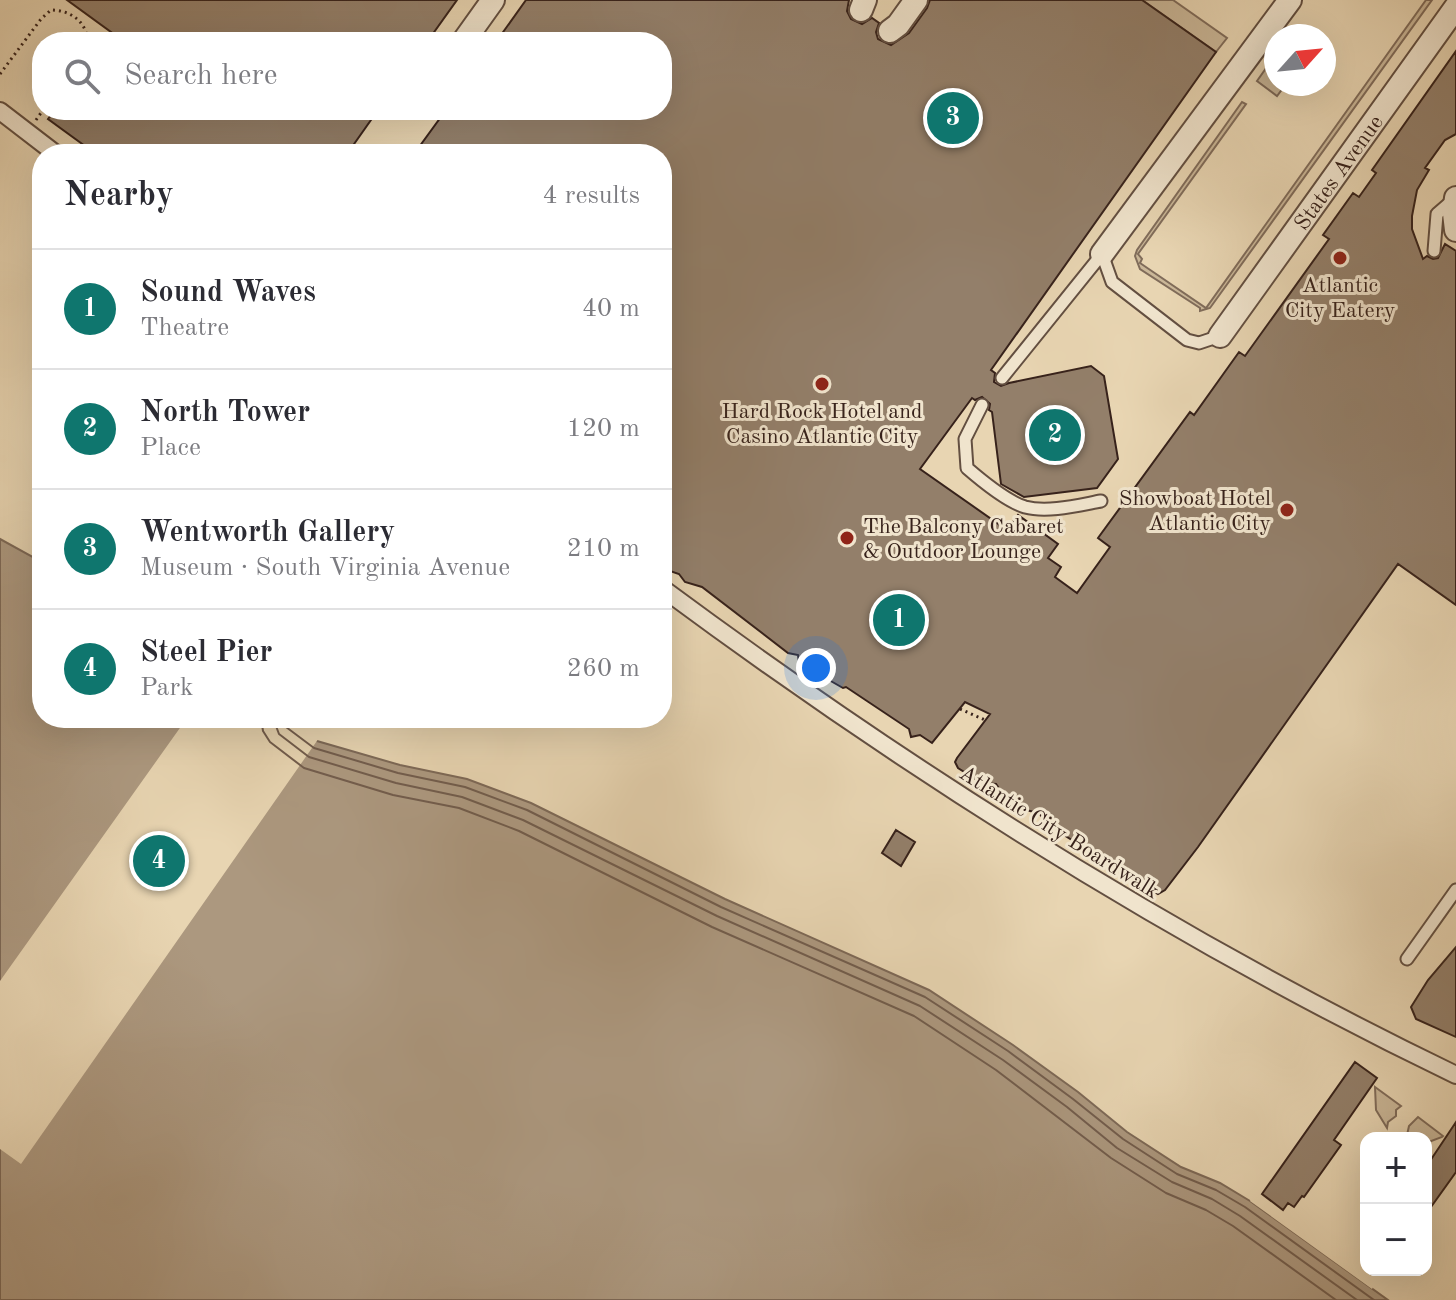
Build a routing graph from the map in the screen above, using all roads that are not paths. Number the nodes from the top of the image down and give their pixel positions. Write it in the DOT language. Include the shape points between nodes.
graph roads {
  1 [pos="493,0"];
  2 [pos="916,0"];
  3 [pos="1290,0"];
  4 [pos="1456,7"];
  5 [pos="890,31"];
  6 [pos="470,32"];
  7 [pos="0,111"];
  8 [pos="43,144"];
  9 [pos="1456,198"];
  10 [pos="1456,230"];
  11 [pos="1434,251"];
  12 [pos="1102,254"];
  13 [pos="1220,336"];
  14 [pos="1002,378"];
  15 [pos="982,405"];
  16 [pos="1101,501"];
  17 [pos="672,595"];
  18 [pos="1456,890"];
  19 [pos="1407,959"];
  20 [pos="1456,1075"];
  1 -- 6 [label="street"];
  2 -- 5 [label="street"];
  3 -- 12 [label="street"];
  4 -- 13 [label="street, States Avenue"];
  7 -- 8 [label="street"];
  9 -- 10 [label="street"];
  9 -- 11 [label="lane" via="1437,214"];
  12 -- 13 [label="lane" via="1112,282 1187,340 1199,343"];
  12 -- 14 [label="lane"];
  15 -- 16 [label="lane" via="965,439 967,468 986,484 1025,507"];
  17 -- 20 [label="street, Atlantic City Boardwalk" via="783,678 1003,824 1179,930"];
  18 -- 19 [label="lane"];
}
